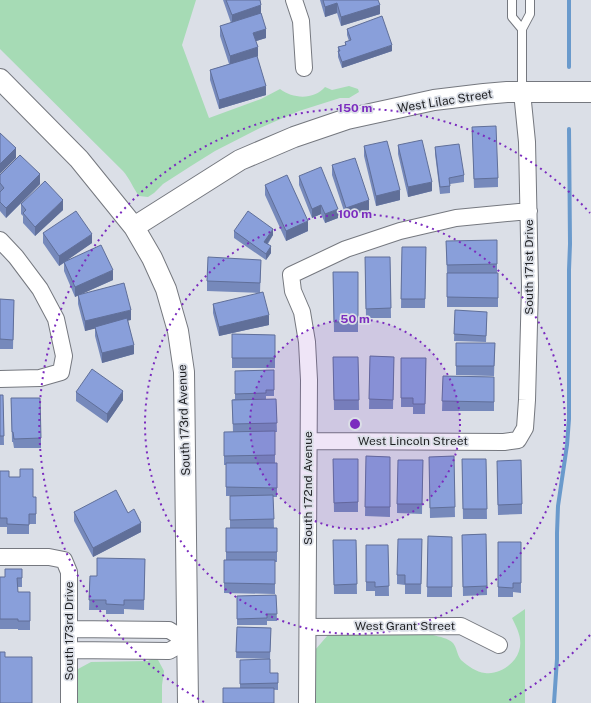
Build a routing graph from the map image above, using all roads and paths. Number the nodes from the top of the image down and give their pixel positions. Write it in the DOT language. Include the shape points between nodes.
graph roads {
  1 [pos="294,0"];
  2 [pos="512,0"];
  3 [pos="530,0"];
  4 [pos="522,29"];
  5 [pos="304,68"];
  6 [pos="2,87"];
  7 [pos="522,92"];
  8 [pos="591,92"];
  9 [pos="528,211"];
  10 [pos="134,227"];
  11 [pos="0,240"];
  12 [pos="0,378"];
  13 [pos="518,440"];
  14 [pos="308,441"];
  15 [pos="0,557"];
  16 [pos="308,627"];
  17 [pos="69,629"];
  18 [pos="187,641"];
  19 [pos="499,645"];
  20 [pos="69,650"];
  21 [pos="69,703"];
  22 [pos="188,703"];
  23 [pos="308,703"];
  1 -- 5 [label="street" via="301,21"];
  2 -- 4 [label="lane" via="512,17"];
  3 -- 4 [label="lane" via="530,14"];
  4 -- 7 [label="lane"];
  6 -- 10 [label="street, South 173rd Avenue" via="79,159"];
  7 -- 8 [label="street, West Lilac Street"];
  7 -- 9 [label="street, South 171st Drive" via="527,142"];
  7 -- 10 [label="street, West Lilac Street" via="434,100 346,119 294,137 240,160"];
  9 -- 13 [label="street, South 171st Drive" via="530,286 527,400 525,428"];
  9 -- 14 [label="street, South 172nd Avenue" via="456,218 400,231 346,249 291,275 302,312 307,342"];
  10 -- 18 [label="street, South 173rd Avenue" via="166,289 178,331 184,372"];
  11 -- 12 [label="street" via="40,289 56,319 64,356 61,372 40,378"];
  13 -- 14 [label="street, West Lincoln Street"];
  14 -- 16 [label="street, South 172nd Avenue"];
  15 -- 17 [label="street, South 173rd Drive" via="49,557 64,560 69,572"];
  16 -- 19 [label="street, West Grant Street" via="461,626"];
  16 -- 23 [label="street, South 172nd Avenue"];
  17 -- 18 [label="street" via="169,630"];
  17 -- 20 [label="street, South 173rd Drive"];
  18 -- 20 [label="street" via="169,651"];
  18 -- 22 [label="street, South 173rd Avenue"];
  20 -- 21 [label="street, South 173rd Drive"];
}
